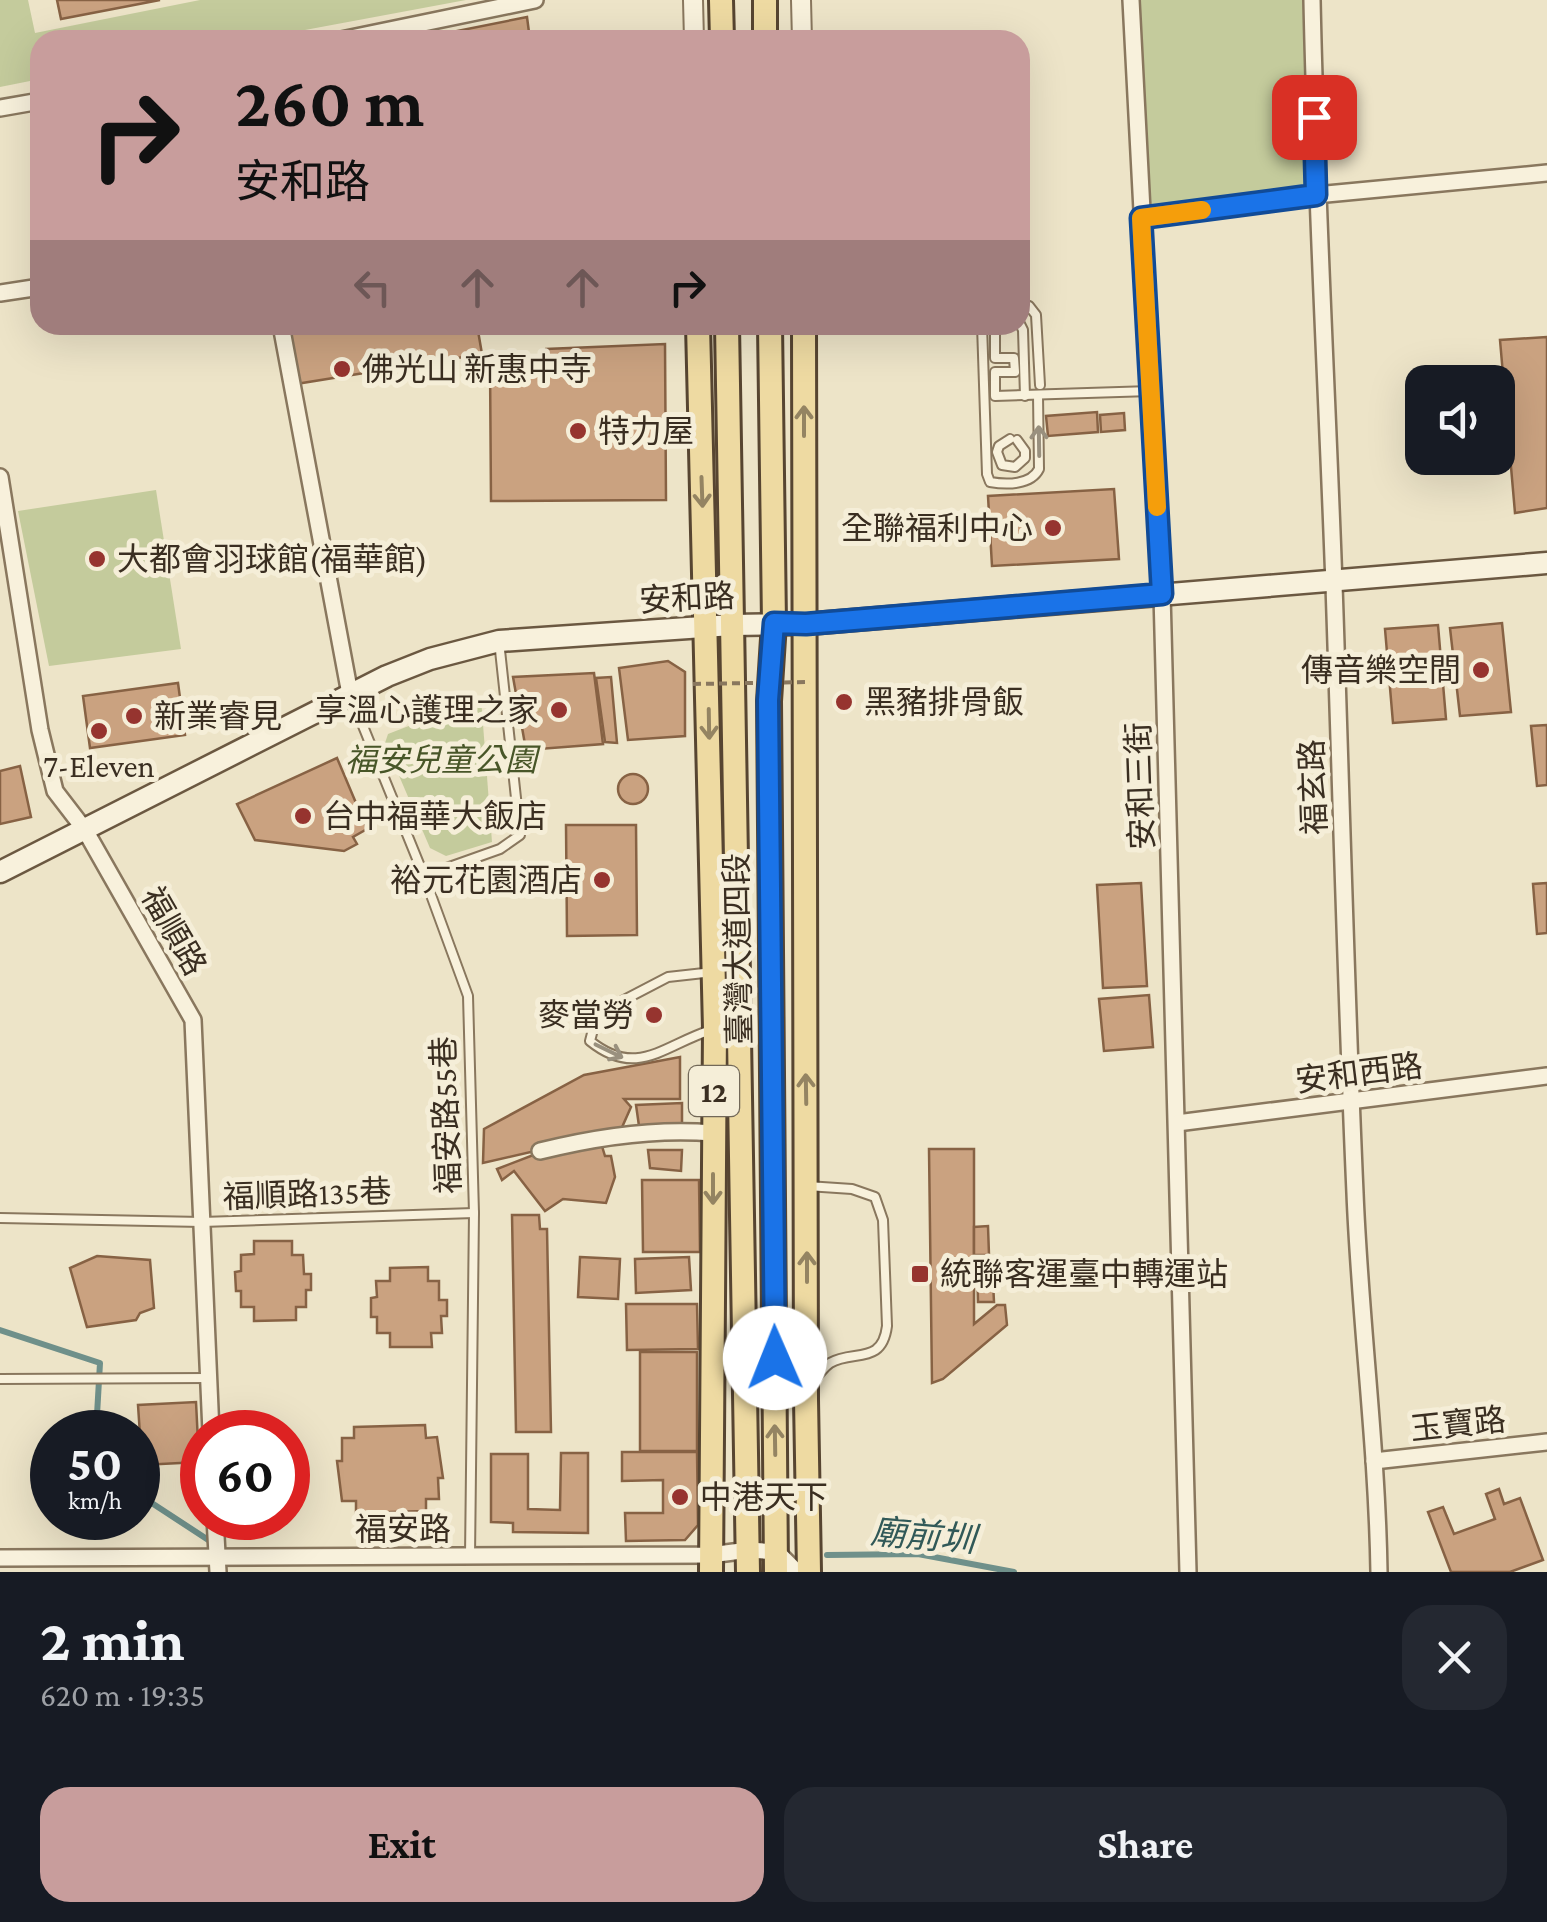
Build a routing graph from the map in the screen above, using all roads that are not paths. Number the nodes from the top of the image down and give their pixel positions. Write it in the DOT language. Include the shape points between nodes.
graph roads {
  1 [pos="535,0"];
  2 [pos="693,0"];
  3 [pos="721,0"];
  4 [pos="765,0"];
  5 [pos="802,0"];
  6 [pos="1131,0"];
  7 [pos="1312,0"];
  8 [pos="390,30"];
  9 [pos="694,30"];
  10 [pos="722,30"];
  11 [pos="765,30"];
  12 [pos="802,30"];
  13 [pos="30,103"];
  14 [pos="0,108"];
  15 [pos="1547,173"];
  16 [pos="1316,195"];
  17 [pos="1141,218"];
  18 [pos="30,288"];
  19 [pos="0,293"];
  20 [pos="1030,307"];
  21 [pos="283,335"];
  22 [pos="698,335"];
  23 [pos="726,335"];
  24 [pos="770,335"];
  25 [pos="804,335"];
  26 [pos="982,335"];
  27 [pos="994,335"];
  28 [pos="1023,335"];
  29 [pos="1039,390"];
  30 [pos="1151,391"];
  31 [pos="1025,396"];
  32 [pos="0,477"];
  33 [pos="1547,563"];
  34 [pos="1333,580"];
  35 [pos="1162,594"];
  36 [pos="774,623"];
  37 [pos="806,624"];
  38 [pos="732,625"];
  39 [pos="706,627"];
  40 [pos="499,641"];
  41 [pos="350,694"];
  42 [pos="84,830"];
  43 [pos="0,872"];
  44 [pos="424,876"];
  45 [pos="714,972"];
  46 [pos="716,1029"];
  47 [pos="1547,1076"];
  48 [pos="1351,1102"];
  49 [pos="1177,1123"];
  50 [pos="713,1133"];
  51 [pos="540,1151"];
  52 [pos="807,1186"];
  53 [pos="474,1214"];
  54 [pos="0,1218"];
  55 [pos="202,1222"];
  56 [pos="0,1378"];
  57 [pos="208,1378"];
  58 [pos="806,1400"];
  59 [pos="210,1410"];
  60 [pos="1547,1442"];
  61 [pos="1374,1460"];
  62 [pos="0,1558"];
  63 [pos="749,1561"];
  64 [pos="776,1562"];
  65 [pos="710,1563"];
  66 [pos="217,1564"];
  67 [pos="470,1564"];
  68 [pos="797,1572"];
  69 [pos="810,1572"];
  70 [pos="1188,1572"];
  71 [pos="1378,1572"];
  1 -- 8 [label="street"];
  2 -- 9 [label="street"];
  3 -- 10 [label="main road"];
  4 -- 11 [label="main road"];
  5 -- 12 [label="street"];
  6 -- 17 [label="street, 安和三街"];
  7 -- 16 [label="street, 福玄路"];
  13 -- 14 [label="street"];
  15 -- 16 [label="street"];
  16 -- 17 [label="street"];
  16 -- 34 [label="street, 福玄路"];
  17 -- 30 [label="street, 安和三街"];
  18 -- 19 [label="street"];
  20 -- 29 [label="lane" via="1036,315"];
  21 -- 41 [label="street"];
  22 -- 39 [label="main road, 臺灣大道四段, one-way"];
  23 -- 38 [label="main road, 臺灣大道四段 / 12"];
  24 -- 36 [label="main road, 臺灣大道四段 / 12"];
  37 -- 25 [label="main road, 臺灣大道四段, one-way"];
  26 -- 29 [label="lane, one-way" via="990,482 1036,476"];
  27 -- 31 [label="lane" via="995,358 1014,358 1016,372 995,372 995,396"];
  28 -- 31 [label="lane"];
  29 -- 30 [label="lane"];
  29 -- 31 [label="lane"];
  30 -- 35 [label="street, 安和三街"];
  32 -- 42 [label="street, 福順路" via="40,730 55,791"];
  33 -- 34 [label="main road, 安和路"];
  34 -- 35 [label="main road, 安和路"];
  34 -- 48 [label="street, 福玄路"];
  35 -- 37 [label="main road, 安和路"];
  35 -- 49 [label="street, 安和三街"];
  36 -- 37 [label="main road, 安和路"];
  36 -- 38 [label="main road, 安和路"];
  64 -- 36 [label="main road, 臺灣大道四段 / 12, one-way" via="768,700"];
  52 -- 37 [label="main road, 臺灣大道四段, one-way"];
  38 -- 39 [label="main road, 安和路"];
  38 -- 63 [label="main road, 臺灣大道四段 / 12"];
  39 -- 40 [label="main road, 安和路"];
  39 -- 45 [label="main road, 臺灣大道四段 / 12, one-way"];
  40 -- 41 [label="main road, 安和路" via="430,659"];
  40 -- 44 [label="lane" via="520,835 500,849"];
  41 -- 42 [label="main road, 安和路"];
  41 -- 44 [label="lane, 福安路55巷"];
  42 -- 43 [label="main road, 安和路"];
  42 -- 55 [label="street, 福順路" via="193,1020"];
  44 -- 53 [label="lane, 福安路55巷" via="468,996"];
  45 -- 46 [label="main road, 臺灣大道四段 / 12"];
  45 -- 46 [label="lane, one-way" via="668,977 596,1014 590,1041 614,1058 645,1059"];
  46 -- 50 [label="main road, 臺灣大道四段 / 12"];
  47 -- 48 [label="street, 安和西路"];
  48 -- 49 [label="street, 安和西路"];
  48 -- 61 [label="street, 福玄路"];
  49 -- 70 [label="street, 安和三街"];
  50 -- 51 [label="street" via="591,1138"];
  50 -- 65 [label="main road, 臺灣大道四段 / 12, one-way"];
  58 -- 52 [label="main road, 臺灣大道四段, one-way"];
  52 -- 58 [label="lane" via="876,1197 883,1220 887,1326 874,1351 826,1366"];
  53 -- 55 [label="lane, 福順路135巷"];
  53 -- 67 [label="lane, 福安路55巷"];
  54 -- 55 [label="lane, 福順路135巷"];
  55 -- 57 [label="street, 福順路"];
  56 -- 57 [label="lane"];
  57 -- 59 [label="street, 福順路"];
  58 -- 69 [label="main road, 臺灣大道四段"];
  60 -- 61 [label="street, 玉寶路"];
  61 -- 71 [label="street, 福玄路"];
  62 -- 66 [label="street, 福安路"];
  63 -- 64 [label="street, 福安路"];
  63 -- 65 [label="street, 福安路"];
  64 -- 68 [label="street"];
  65 -- 67 [label="street, 福安路"];
  66 -- 67 [label="street, 福安路"];
}
